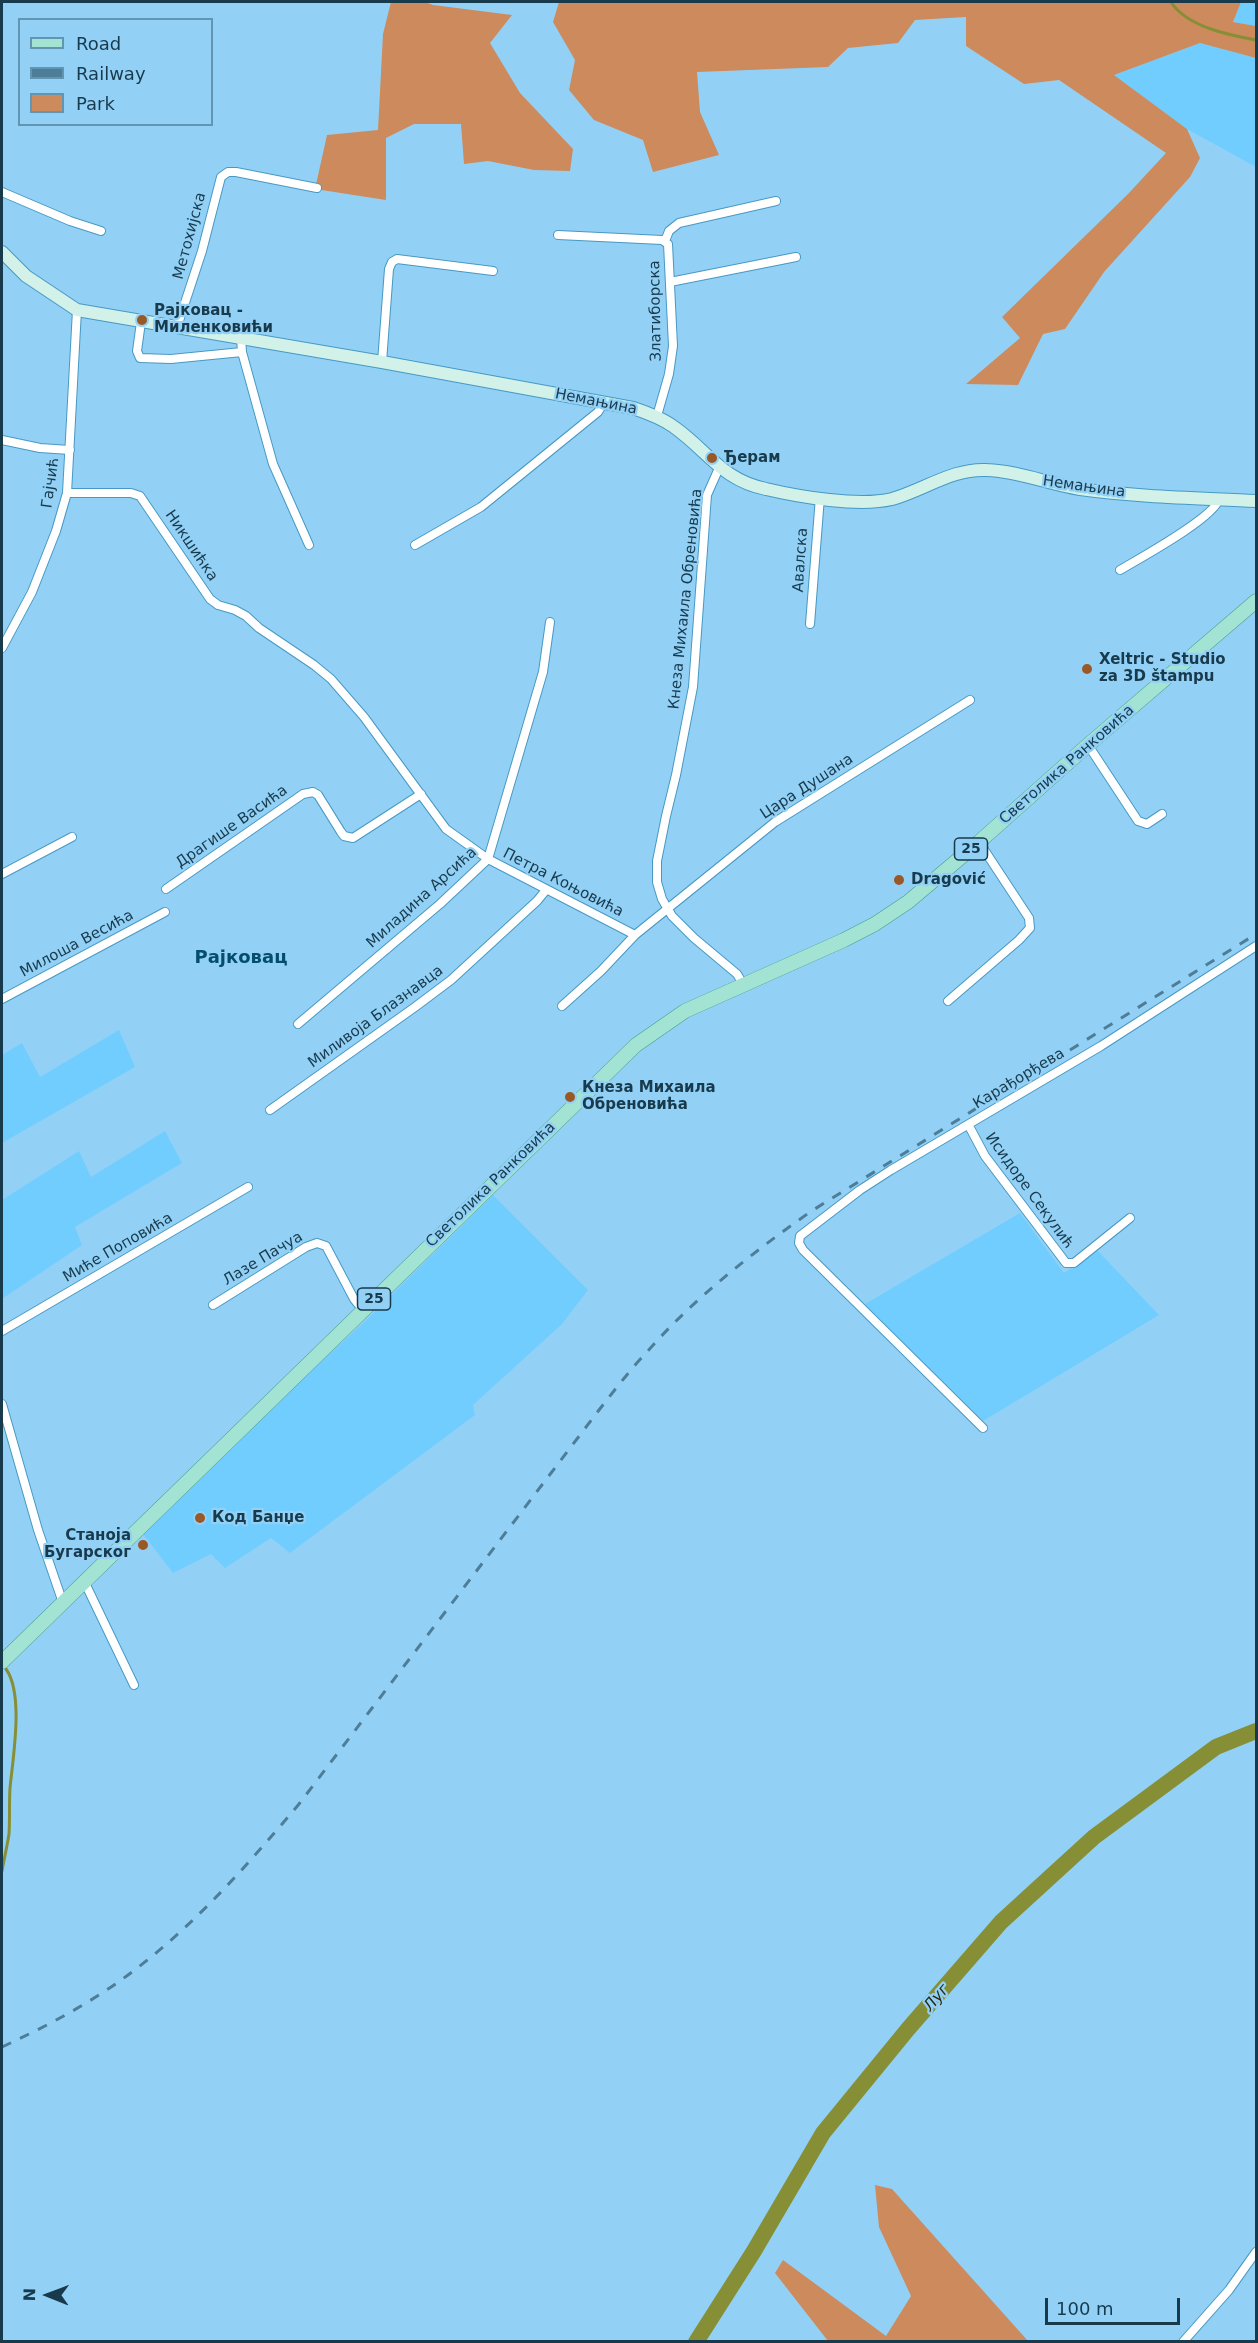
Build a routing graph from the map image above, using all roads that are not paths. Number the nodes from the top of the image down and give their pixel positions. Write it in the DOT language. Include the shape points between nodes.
graph roads {
  1 [pos="317,189"];
  2 [pos="2,192"];
  3 [pos="776,201"];
  4 [pos="101,231"];
  5 [pos="558,235"];
  6 [pos="664,241"];
  7 [pos="2,252"];
  8 [pos="796,257"];
  9 [pos="493,271"];
  10 [pos="670,282"];
  11 [pos="77,310"];
  12 [pos="141,322"];
  13 [pos="177,327"];
  14 [pos="241,338"];
  15 [pos="242,352"];
  16 [pos="382,362"];
  17 [pos="604,402"];
  18 [pos="657,416"];
  19 [pos="2,440"];
  20 [pos="70,450"];
  21 [pos="719,468"];
  22 [pos="67,493"];
  23 [pos="820,497"];
  24 [pos="1219,499"];
  25 [pos="1257,501"];
  26 [pos="309,545"];
  27 [pos="415,545"];
  28 [pos="1120,570"];
  29 [pos="1257,602"];
  30 [pos="550,622"];
  31 [pos="810,624"];
  32 [pos="2,648"];
  33 [pos="970,700"];
  34 [pos="364,717"];
  35 [pos="1088,745"];
  36 [pos="421,794"];
  37 [pos="1162,814"];
  38 [pos="72,837"];
  39 [pos="979,842"];
  40 [pos="488,860"];
  41 [pos="2,874"];
  42 [pos="166,890"];
  43 [pos="546,890"];
  44 [pos="667,909"];
  45 [pos="165,912"];
  46 [pos="635,935"];
  47 [pos="1257,946"];
  48 [pos="743,984"];
  49 [pos="2,999"];
  50 [pos="948,1001"];
  51 [pos="562,1006"];
  52 [pos="298,1024"];
  53 [pos="270,1110"];
  54 [pos="969,1126"];
  55 [pos="248,1187"];
  56 [pos="1130,1218"];
  57 [pos="213,1305"];
  58 [pos="363,1310"];
  59 [pos="2,1331"];
  60 [pos="2,1404"];
  61 [pos="983,1428"];
  62 [pos="85,1583"];
  63 [pos="63,1603"];
  64 [pos="2,1662"];
  65 [pos="134,1685"];
  66 [pos="1257,2252"];
  67 [pos="1183,2342"];
  1 -- 13 [label="street, Метохијска" via="236,172 221,177"];
  2 -- 4 [label="street"];
  3 -- 6 [label="street" via="679,223"];
  5 -- 6 [label="street, Златиборска"];
  6 -- 10 [label="street, Златиборска" via="668,246"];
  7 -- 11 [label="street, Немањина" via="26,276"];
  8 -- 10 [label="street"];
  9 -- 16 [label="street" via="397,259 392,262 388,269"];
  10 -- 18 [label="street, Златиборска" via="672,356"];
  11 -- 12 [label="street, Немањина"];
  11 -- 20 [label="street, Гајчић"];
  12 -- 13 [label="street, Немањина"];
  12 -- 15 [label="street" via="136,351 140,358"];
  13 -- 14 [label="street, Немањина"];
  14 -- 15 [label="street"];
  14 -- 16 [label="street, Немањина"];
  15 -- 26 [label="street" via="273,464"];
  16 -- 17 [label="street, Немањина"];
  17 -- 18 [label="street, Немањина"];
  17 -- 27 [label="street" via="598,412 481,507"];
  18 -- 21 [label="street, Немањина" via="687,437"];
  19 -- 20 [label="street"];
  20 -- 22 [label="street, Гајчић"];
  21 -- 23 [label="street, Немањина" via="749,485"];
  21 -- 44 [label="street, Кнеза Михаила Обреновића" via="707,495 693,687 657,861 658,891"];
  22 -- 32 [label="street, Гајчић" via="32,592"];
  22 -- 34 [label="street, Никшићка" via="140,496 210,599 241,613 314,665"];
  23 -- 24 [label="street, Немањина" via="880,501 956,474 989,470 1079,489"];
  23 -- 31 [label="street, Авалска"];
  24 -- 25 [label="street, Немањина"];
  24 -- 28 [label="street" via="1214,509"];
  29 -- 35 [label="main road, Светолика Ранковића / 25"];
  30 -- 40 [label="street, Миладина Арсића" via="543,672"];
  33 -- 44 [label="street, Цара Душана" via="775,822"];
  34 -- 36 [label="street, Петра Коњовића"];
  35 -- 37 [label="street" via="1138,821 1147,824"];
  35 -- 39 [label="main road, Светолика Ранковића / 25"];
  36 -- 40 [label="street, Петра Коњовића" via="446,829"];
  36 -- 42 [label="street, Драгише Васића" via="353,838 344,836 318,795 303,794"];
  38 -- 41 [label="street"];
  39 -- 48 [label="main road, Светолика Ранковића / 25" via="916,896 875,924"];
  39 -- 50 [label="street" via="1029,918 1030,928"];
  40 -- 43 [label="street, Петра Коњовића"];
  40 -- 52 [label="street, Миладина Арсића"];
  43 -- 46 [label="street, Петра Коњовића"];
  43 -- 53 [label="street, Миливоја Блазнавца" via="451,980"];
  44 -- 46 [label="street, Цара Душана"];
  44 -- 48 [label="street, Кнеза Михаила Обреновића"];
  45 -- 49 [label="street, Милоша Весића"];
  46 -- 51 [label="street, Цара Душана"];
  47 -- 54 [label="street, Карађорђева"];
  48 -- 58 [label="main road, Светолика Ранковића / 25" via="685,1011 636,1045"];
  54 -- 56 [label="street, Исидоре Секулић" via="986,1156 1066,1263 1074,1263"];
  54 -- 61 [label="street, Карађорђева" via="860,1190 802,1232 799,1243"];
  55 -- 59 [label="street, Миће Поповића"];
  57 -- 58 [label="street, Лазе Пачуа" via="317,1243 326,1246"];
  58 -- 62 [label="main road, Светолика Ранковића / 25"];
  60 -- 63 [label="street"];
  62 -- 63 [label="main road, Светолика Ранковића / 25"];
  62 -- 65 [label="street"];
  63 -- 64 [label="main road, Светолика Ранковића / 25"];
  66 -- 67 [label="street"];
}
